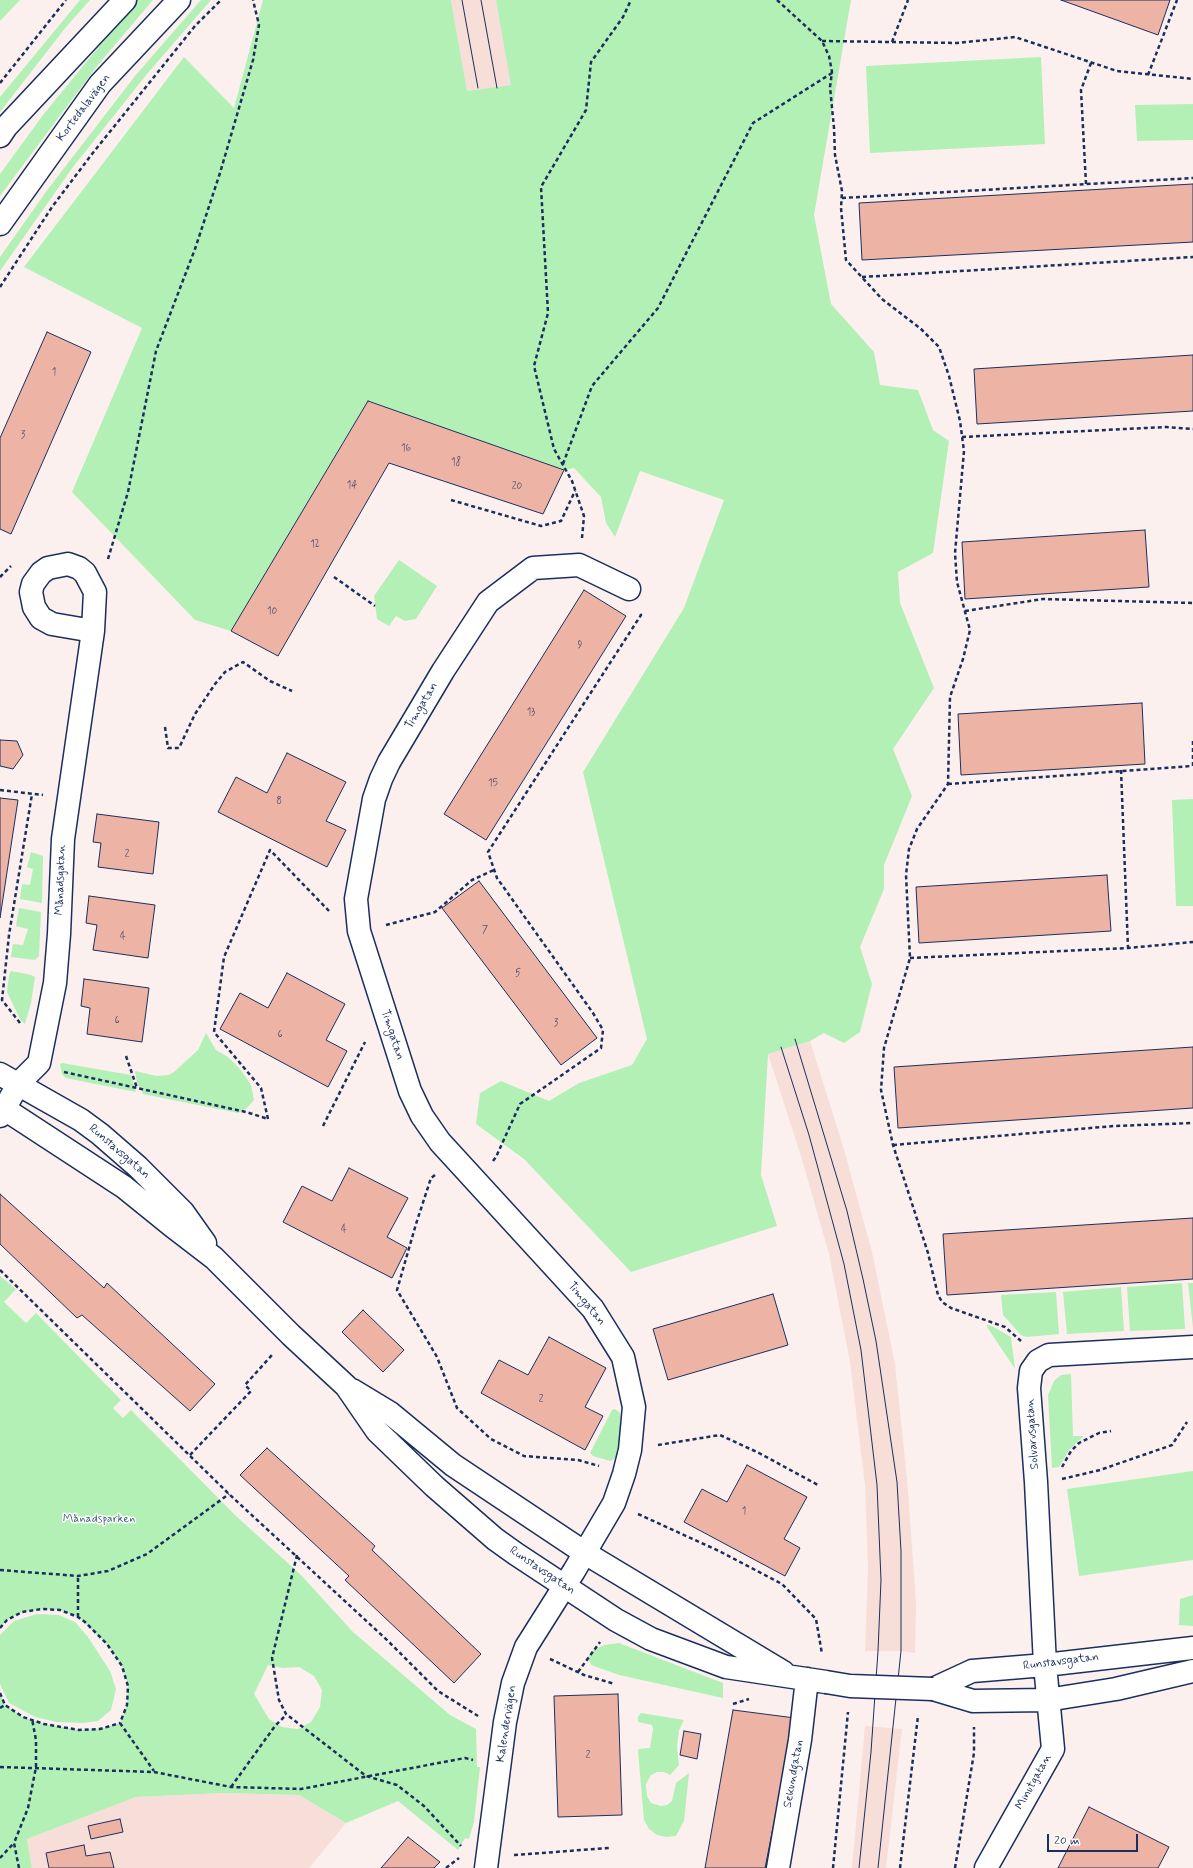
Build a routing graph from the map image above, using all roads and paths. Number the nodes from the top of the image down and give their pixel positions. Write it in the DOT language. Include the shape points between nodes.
graph roads {
  1 [pos="66,0"];
  2 [pos="125,0"];
  3 [pos="179,0"];
  4 [pos="221,0"];
  5 [pos="254,0"];
  6 [pos="631,0"];
  7 [pos="777,0"];
  8 [pos="908,0"];
  9 [pos="1177,0"];
  10 [pos="822,41"];
  11 [pos="892,42"];
  12 [pos="1091,63"];
  13 [pos="832,72"];
  14 [pos="1148,75"];
  15 [pos="1193,79"];
  16 [pos="0,83"];
  17 [pos="0,136"];
  18 [pos="1193,178"];
  19 [pos="1086,185"];
  20 [pos="842,198"];
  21 [pos="0,224"];
  22 [pos="1193,257"];
  23 [pos="862,277"];
  24 [pos="0,287"];
  25 [pos="1193,429"];
  26 [pos="962,438"];
  27 [pos="563,465"];
  28 [pos="575,491"];
  29 [pos="451,500"];
  30 [pos="579,565"];
  31 [pos="334,577"];
  32 [pos="628,589"];
  33 [pos="95,592"];
  34 [pos="1193,603"];
  35 [pos="376,606"];
  36 [pos="965,611"];
  37 [pos="93,631"];
  38 [pos="292,691"];
  39 [pos="165,727"];
  40 [pos="1193,739"];
  41 [pos="1192,766"];
  42 [pos="1121,770"];
  43 [pos="948,784"];
  44 [pos="0,790"];
  45 [pos="32,794"];
  46 [pos="69,798"];
  47 [pos="494,870"];
  48 [pos="387,925"];
  49 [pos="359,931"];
  50 [pos="1193,942"];
  51 [pos="1128,948"];
  52 [pos="910,958"];
  53 [pos="361,1050"];
  54 [pos="126,1056"];
  55 [pos="40,1058"];
  56 [pos="9,1079"];
  57 [pos="136,1088"];
  58 [pos="1,1110"];
  59 [pos="1193,1123"];
  60 [pos="323,1126"];
  61 [pos="893,1145"];
  62 [pos="455,1158"];
  63 [pos="491,1162"];
  64 [pos="214,1258"];
  65 [pos="0,1270"];
  66 [pos="291,1335"];
  67 [pos="1193,1347"];
  68 [pos="1038,1362"];
  69 [pos="346,1386"];
  70 [pos="1187,1422"];
  71 [pos="1111,1431"];
  72 [pos="630,1450"];
  73 [pos="190,1455"];
  74 [pos="1060,1471"];
  75 [pos="624,1474"];
  76 [pos="1061,1475"];
  77 [pos="1061,1479"];
  78 [pos="1036,1482"];
  79 [pos="818,1485"];
  80 [pos="228,1494"];
  81 [pos="614,1503"];
  82 [pos="296,1555"];
  83 [pos="0,1570"];
  84 [pos="574,1570"];
  85 [pos="78,1576"];
  86 [pos="78,1617"];
  87 [pos="0,1628"];
  88 [pos="526,1648"];
  89 [pos="1193,1648"];
  90 [pos="1045,1665"];
  91 [pos="1193,1671"];
  92 [pos="807,1679"];
  93 [pos="615,1684"];
  94 [pos="850,1686"];
  95 [pos="927,1689"];
  96 [pos="0,1693"];
  97 [pos="1048,1700"];
  98 [pos="973,1701"];
  99 [pos="5,1705"];
  100 [pos="0,1708"];
  101 [pos="286,1714"];
  102 [pos="475,1716"];
  103 [pos="32,1719"];
  104 [pos="120,1723"];
  105 [pos="0,1767"];
  106 [pos="36,1767"];
  107 [pos="500,1768"];
  108 [pos="154,1772"];
  109 [pos="366,1776"];
  110 [pos="230,1787"];
  111 [pos="14,1844"];
  112 [pos="609,1848"];
  113 [pos="464,1849"];
  114 [pos="462,1856"];
  115 [pos="0,1858"];
  116 [pos="487,1862"];
  117 [pos="19,1868"];
  118 [pos="446,1868"];
  119 [pos="778,1868"];
  120 [pos="833,1868"];
  121 [pos="900,1868"];
  122 [pos="955,1868"];
  123 [pos="986,1868"];
  1 -- 16 [label="path"];
  2 -- 17 [label="street"];
  3 -- 21 [label="street, Kortedalavägen" via="100,84"];
  4 -- 24 [label="path" via="195,26 92,154 52,207"];
  5 -- 33 [label="path" via="259,25 253,60 198,242 156,351 128,492"];
  6 -- 27 [label="path" via="623,17 591,62 586,110 541,187 548,313 534,366 554,449"];
  7 -- 10 [label="path"];
  8 -- 11 [label="path"];
  9 -- 14 [label="path"];
  10 -- 11 [label="path"];
  10 -- 13 [label="path" via="829,56"];
  11 -- 12 [label="path" via="957,43 1015,37"];
  12 -- 14 [label="path" via="1117,71"];
  12 -- 19 [label="path" via="1081,90"];
  13 -- 20 [label="path" via="830,87 835,155"];
  13 -- 27 [label="path" via="753,123 658,308 592,386"];
  14 -- 15 [label="path"];
  18 -- 19 [label="path"];
  19 -- 20 [label="path"];
  20 -- 23 [label="path" via="846,260"];
  22 -- 23 [label="path"];
  23 -- 26 [label="path" via="882,299 921,329 939,347 949,376"];
  25 -- 26 [label="path" via="1166,427"];
  26 -- 36 [label="path" via="963,482 955,553 957,582"];
  27 -- 28 [label="path"];
  28 -- 29 [label="path" via="561,521 541,526"];
  28 -- 30 [label="path" via="584,516"];
  30 -- 32 [label="street, Timgatan"];
  30 -- 49 [label="street, Timgatan" via="533,568 488,602 443,671 389,762 376,792 356,899"];
  31 -- 35 [label="path"];
  32 -- 47 [label="path" via="641,615 488,852"];
  33 -- 37 [label="street, Månadsgatan"];
  33 -- 37 [label="street" via="85,573 68,564 48,568 33,584 31,592 36,613 46,622"];
  34 -- 36 [label="path" via="1043,599"];
  36 -- 43 [label="path" via="970,630 950,697"];
  37 -- 46 [label="street, Månadsgatan"];
  38 -- 39 [label="path" via="270,681 243,662 225,672 215,684 195,714 179,748 168,748"];
  40 -- 41 [label="path"];
  41 -- 42 [label="path"];
  42 -- 43 [label="path"];
  42 -- 51 [label="path"];
  43 -- 52 [label="path" via="917,829 909,849 906,889"];
  44 -- 45 [label="path"];
  45 -- 46 [label="path"];
  45 -- 55 [label="path" via="9,935 2,1000"];
  46 -- 55 [label="street, Månadsgatan" via="63,839 54,983"];
  47 -- 48 [label="path" via="472,880 436,912"];
  47 -- 63 [label="path" via="497,878 603,1030 601,1048 520,1104 496,1157"];
  49 -- 57 [label="path" via="345,928 270,850 224,957 214,1032 261,1088 268,1119"];
  49 -- 62 [label="street, Timgatan" via="410,1092 427,1123"];
  50 -- 51 [label="path"];
  51 -- 52 [label="path"];
  52 -- 61 [label="path" via="884,1048 882,1090"];
  53 -- 60 [label="path"];
  54 -- 57 [label="path"];
  55 -- 56 [label="street"];
  55 -- 57 [label="path" via="61,1071"];
  56 -- 58 [label="street"];
  56 -- 64 [label="street, Runstavsgatan" via="81,1120 138,1167 183,1212"];
  58 -- 64 [label="street, Runstavsgatan" via="124,1187 170,1226"];
  59 -- 61 [label="path" via="1114,1126"];
  61 -- 68 [label="path" via="942,1302 951,1308 1005,1327"];
  62 -- 72 [label="street, Timgatan" via="593,1309 623,1357 634,1407"];
  62 -- 75 [label="path" via="431,1178 397,1290 437,1358 457,1408 491,1439 524,1456 578,1460"];
  64 -- 66 [label="street, Runstavsgatan"];
  65 -- 73 [label="path"];
  66 -- 69 [label="street, Runstavsgatan"];
  66 -- 73 [label="path" via="245,1385 251,1391"];
  67 -- 68 [label="street" via="1049,1355"];
  68 -- 78 [label="street, Solvarvsgatan" via="1031,1372 1029,1388"];
  69 -- 84 [label="street, Runstavsgatan" via="390,1412"];
  69 -- 84 [label="street, Runstavsgatan" via="376,1431 495,1539"];
  70 -- 77 [label="path" via="1172,1445 1127,1461"];
  71 -- 74 [label="path" via="1099,1433 1079,1443 1071,1451"];
  72 -- 75 [label="street, Timgatan"];
  72 -- 79 [label="path" via="720,1435"];
  73 -- 80 [label="path"];
  75 -- 81 [label="street, Timgatan"];
  76 -- 77 [label="path"];
  77 -- 78 [label="path"];
  78 -- 90 [label="street, Solvarvsgatan"];
  80 -- 82 [label="path"];
  80 -- 85 [label="path" via="147,1554 108,1571"];
  81 -- 84 [label="street, Timgatan"];
  81 -- 92 [label="path" via="719,1551 782,1584 816,1619"];
  82 -- 101 [label="path" via="272,1658 279,1700"];
  82 -- 102 [label="path" via="438,1691"];
  83 -- 85 [label="path"];
  84 -- 88 [label="street, Kalendervägen"];
  84 -- 92 [label="street, Runstavsgatan"];
  84 -- 92 [label="street, Runstavsgatan" via="616,1620 651,1639 726,1667"];
  85 -- 86 [label="path"];
  86 -- 87 [label="path" via="60,1610 42,1609 22,1612 7,1620"];
  86 -- 104 [label="path" via="107,1644 122,1666 128,1686 127,1705"];
  88 -- 93 [label="path" via="584,1675"];
  88 -- 107 [label="street, Kalendervägen" via="513,1684 505,1722"];
  89 -- 90 [label="street, Runstavsgatan"];
  90 -- 95 [label="street, Runstavsgatan" via="972,1671"];
  90 -- 97 [label="street, Minutgatan"];
  91 -- 97 [label="street, Runstavsgatan" via="1116,1689"];
  92 -- 94 [label="street, Runstavsgatan, bridge"];
  92 -- 119 [label="street, Sekundgatan" via="800,1740"];
  94 -- 95 [label="street, Runstavsgatan, bridge"];
  94 -- 120 [label="path"];
  95 -- 98 [label="street, Runstavsgatan"];
  95 -- 121 [label="path"];
  96 -- 99 [label="path"];
  97 -- 98 [label="street, Runstavsgatan"];
  97 -- 123 [label="street, Minutgatan" via="1053,1749"];
  98 -- 122 [label="path" via="974,1753"];
  99 -- 100 [label="path"];
  99 -- 103 [label="path" via="23,1717"];
  101 -- 109 [label="path"];
  101 -- 110 [label="path"];
  103 -- 104 [label="path" via="79,1730 100,1729"];
  103 -- 106 [label="path" via="36,1740"];
  104 -- 108 [label="path"];
  105 -- 106 [label="path"];
  106 -- 108 [label="path"];
  106 -- 111 [label="path" via="28,1808"];
  107 -- 109 [label="path" via="465,1758"];
  107 -- 116 [label="street, Kalendervägen"];
  108 -- 110 [label="path"];
  109 -- 110 [label="path" via="301,1789"];
  109 -- 113 [label="path" via="397,1785 424,1806"];
  111 -- 115 [label="path"];
  111 -- 117 [label="path"];
  112 -- 116 [label="path"];
  114 -- 118 [label="path"];
}
